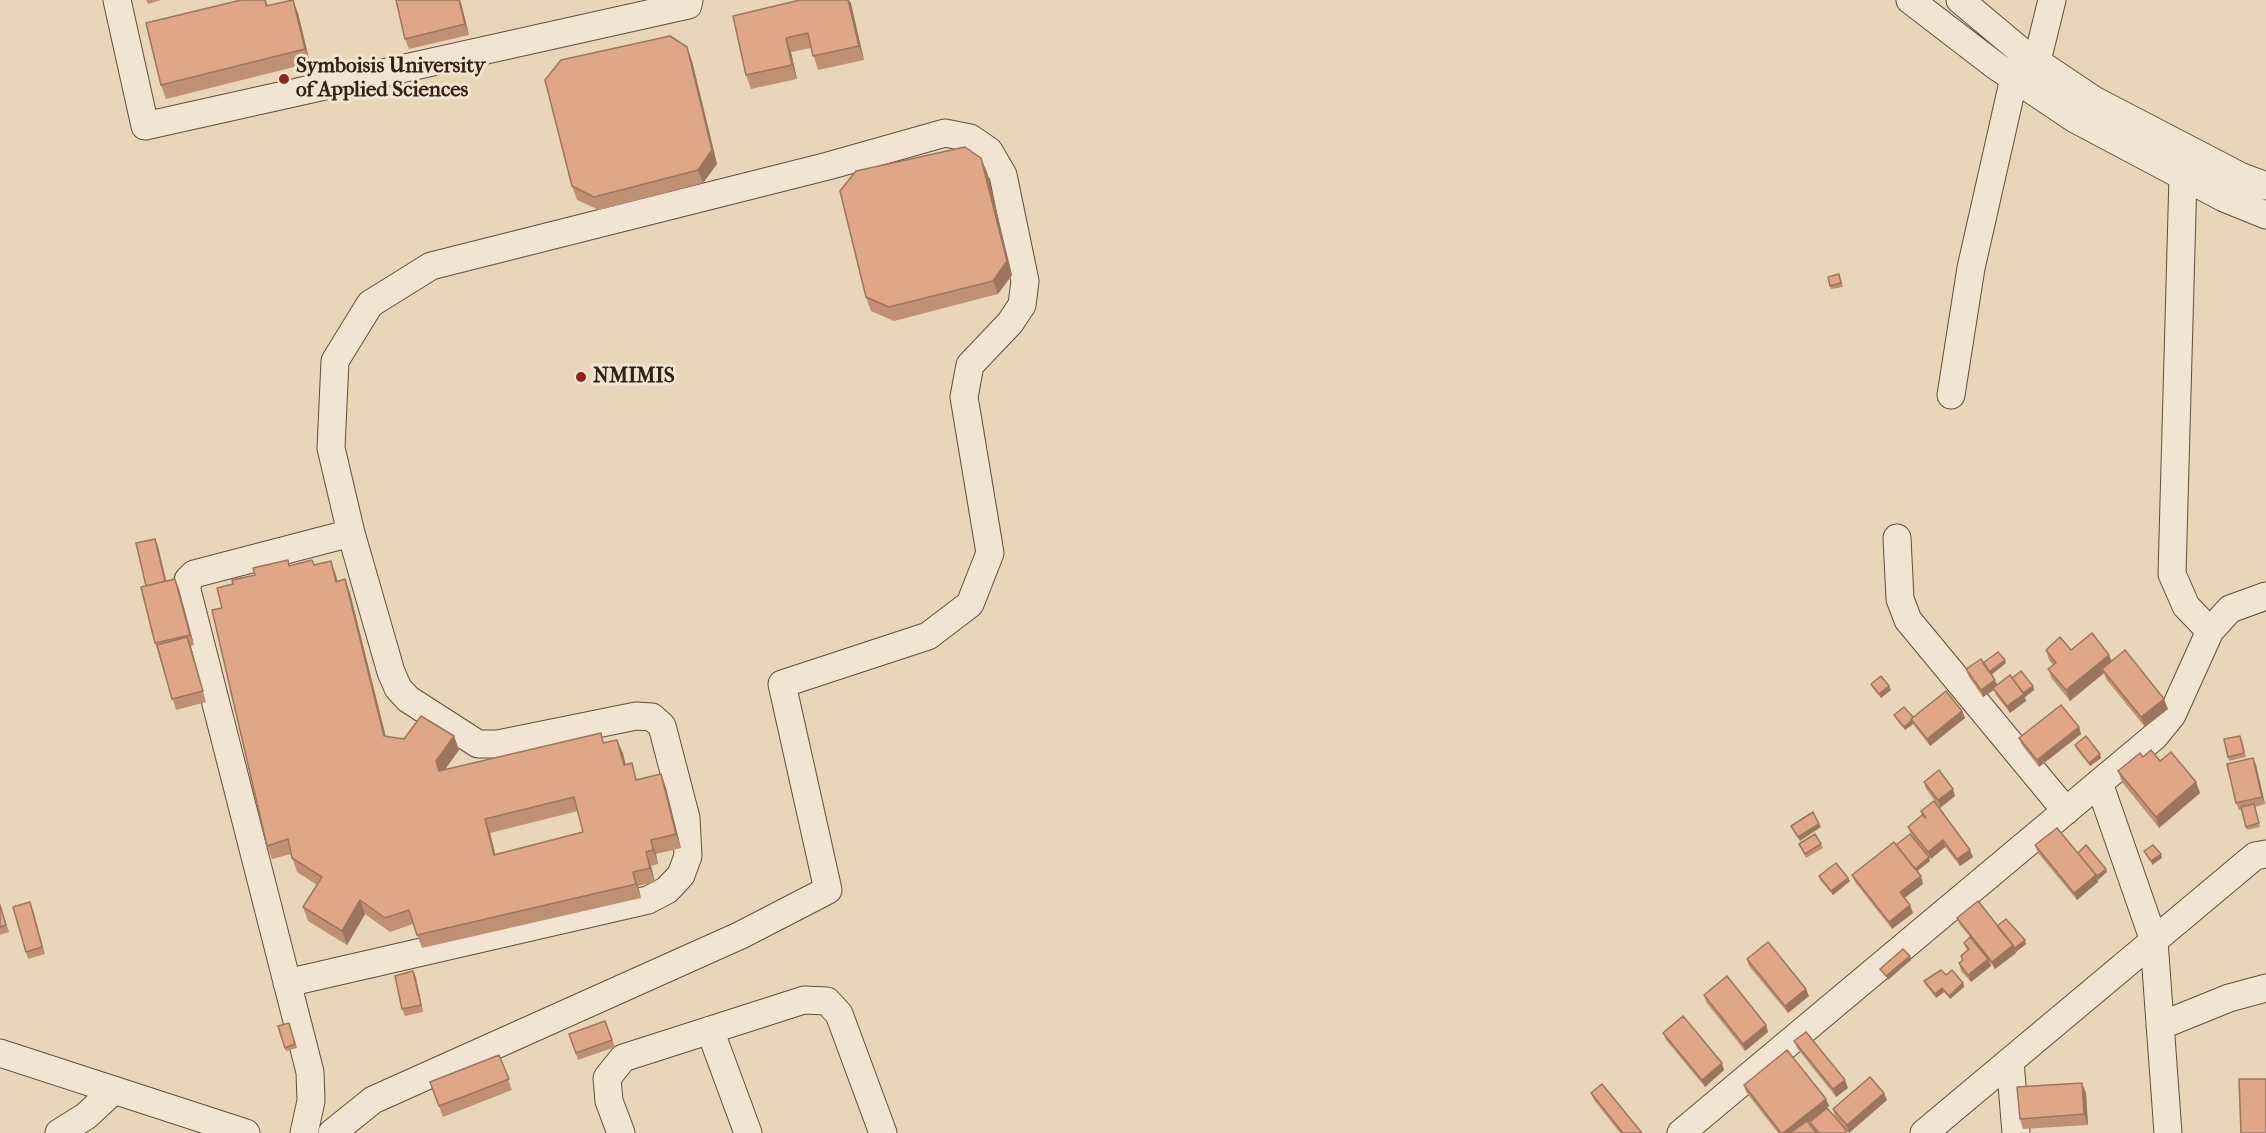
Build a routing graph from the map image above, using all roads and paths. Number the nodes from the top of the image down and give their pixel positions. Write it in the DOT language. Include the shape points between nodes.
graph roads {
  1 [pos="117,0"];
  2 [pos="1910,0"];
  3 [pos="1960,0"];
  4 [pos="2052,0"];
  5 [pos="695,2"];
  6 [pos="2037,61"];
  7 [pos="2014,78"];
  8 [pos="2183,176"];
  9 [pos="2266,186"];
  10 [pos="2266,214"];
  11 [pos="1951,395"];
  12 [pos="351,533"];
  13 [pos="1896,538"];
  14 [pos="2266,596"];
  15 [pos="2210,630"];
  16 [pos="2099,783"];
  17 [pos="2066,811"];
  18 [pos="2266,854"];
  19 [pos="2154,941"];
  20 [pos="287,983"];
  21 [pos="2266,988"];
  22 [pos="2160,1026"];
  23 [pos="710,1030"];
  24 [pos="0,1053"];
  25 [pos="2010,1061"];
  26 [pos="114,1090"];
  27 [pos="1931,1130"];
  28 [pos="59,1133"];
  29 [pos="246,1133"];
  30 [pos="304,1133"];
  31 [pos="332,1133"];
  32 [pos="621,1133"];
  33 [pos="748,1133"];
  34 [pos="883,1133"];
  35 [pos="1681,1133"];
  36 [pos="2016,1133"];
  37 [pos="2168,1133"];
  1 -- 5 [label="street" via="146,126"];
  2 -- 7 [label="street"];
  3 -- 6 [label="street"];
  4 -- 6 [label="street"];
  6 -- 9 [label="street" via="2094,99"];
  7 -- 8 [label="street" via="2074,119"];
  7 -- 11 [label="street" via="1971,268"];
  8 -- 10 [label="street"];
  8 -- 15 [label="street" via="2172,574 2186,606"];
  12 -- 20 [label="street" via="194,574 188,580 187,590"];
  12 -- 20 [label="street" via="391,672 408,699 478,744 498,744 636,716 652,717 662,726 686,818 688,856 681,875 667,890 648,900"];
  12 -- 31 [label="street" via="331,448 335,361 370,304 431,266 945,133 970,138 989,150 1003,175 1025,281 1022,305 970,366 964,398 990,553 970,604 928,636 782,684 828,890 741,935 373,1100"];
  13 -- 17 [label="street" via="1900,598 1908,620"];
  14 -- 15 [label="street" via="2230,609"];
  15 -- 16 [label="street" via="2172,715 2154,737"];
  16 -- 17 [label="street"];
  16 -- 19 [label="street"];
  17 -- 35 [label="street"];
  18 -- 19 [label="street" via="2255,856"];
  19 -- 22 [label="street"];
  19 -- 25 [label="street"];
  20 -- 30 [label="street" via="310,1072 311,1101"];
  21 -- 22 [label="street" via="2229,998"];
  22 -- 37 [label="street"];
  23 -- 32 [label="street" via="623,1058 607,1078 609,1101"];
  23 -- 33 [label="street"];
  23 -- 34 [label="street" via="804,1000 827,1001 839,1014"];
  24 -- 26 [label="street"];
  25 -- 27 [label="street"];
  25 -- 36 [label="street"];
  26 -- 28 [label="street" via="86,1116"];
  26 -- 29 [label="street"];
}
